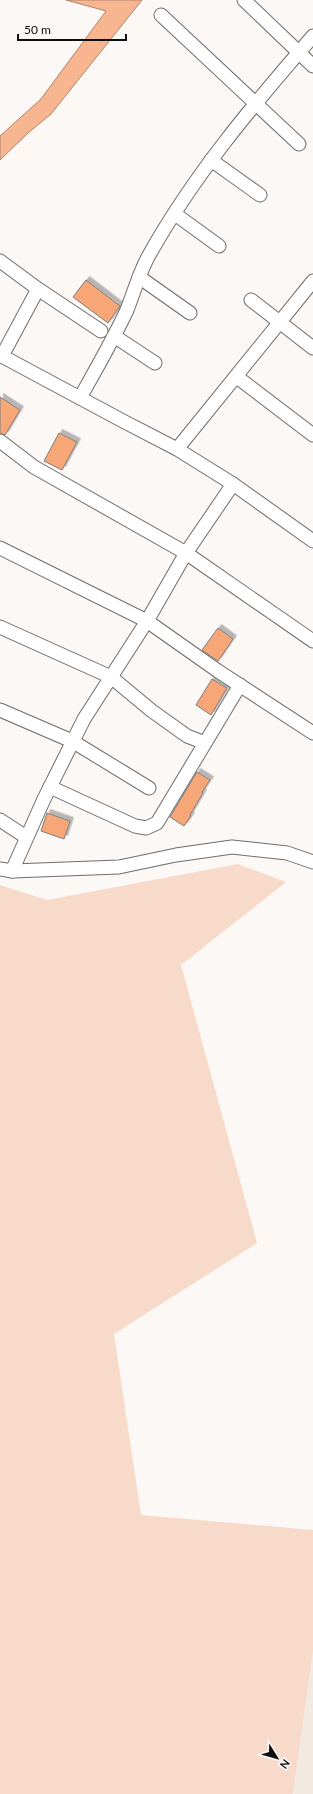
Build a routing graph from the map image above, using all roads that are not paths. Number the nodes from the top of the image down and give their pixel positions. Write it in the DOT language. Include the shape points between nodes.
graph roads {
  1 [pos="244,0"];
  2 [pos="161,15"];
  3 [pos="313,36"];
  4 [pos="298,53"];
  5 [pos="313,66"];
  6 [pos="256,103"];
  7 [pos="300,144"];
  8 [pos="211,160"];
  9 [pos="260,195"];
  10 [pos="175,214"];
  11 [pos="219,246"];
  12 [pos="0,261"];
  13 [pos="139,277"];
  14 [pos="313,281"];
  15 [pos="38,289"];
  16 [pos="251,300"];
  17 [pos="190,313"];
  18 [pos="280,322"];
  19 [pos="101,331"];
  20 [pos="114,336"];
  21 [pos="313,348"];
  22 [pos="1,355"];
  23 [pos="155,363"];
  24 [pos="237,377"];
  25 [pos="80,398"];
  26 [pos="313,435"];
  27 [pos="0,441"];
  28 [pos="177,449"];
  29 [pos="233,484"];
  30 [pos="313,541"];
  31 [pos="0,548"];
  32 [pos="186,553"];
  33 [pos="146,621"];
  34 [pos="0,627"];
  35 [pos="313,641"];
  36 [pos="111,677"];
  37 [pos="240,685"];
  38 [pos="0,710"];
  39 [pos="313,733"];
  40 [pos="72,741"];
  41 [pos="206,743"];
  42 [pos="50,787"];
  43 [pos="149,788"];
  44 [pos="0,820"];
  45 [pos="26,837"];
  46 [pos="313,862"];
  47 [pos="6,870"];
  1 -- 4 [label="street"];
  2 -- 6 [label="street"];
  3 -- 4 [label="street"];
  4 -- 5 [label="street"];
  4 -- 6 [label="street"];
  6 -- 7 [label="street"];
  6 -- 8 [label="street"];
  8 -- 9 [label="street"];
  8 -- 10 [label="street"];
  10 -- 11 [label="street"];
  10 -- 13 [label="street"];
  12 -- 15 [label="street"];
  13 -- 17 [label="street"];
  13 -- 20 [label="street"];
  14 -- 18 [label="street"];
  15 -- 19 [label="street"];
  15 -- 22 [label="street"];
  16 -- 18 [label="street"];
  18 -- 21 [label="street"];
  18 -- 24 [label="street"];
  20 -- 23 [label="street"];
  20 -- 25 [label="street"];
  22 -- 25 [label="street"];
  24 -- 26 [label="street"];
  24 -- 28 [label="street"];
  25 -- 28 [label="street"];
  27 -- 32 [label="street" via="34,467"];
  28 -- 29 [label="street"];
  29 -- 30 [label="street"];
  29 -- 32 [label="street"];
  31 -- 33 [label="street"];
  32 -- 33 [label="street"];
  32 -- 35 [label="street"];
  33 -- 36 [label="street"];
  33 -- 37 [label="street"];
  34 -- 36 [label="street"];
  36 -- 40 [label="street"];
  36 -- 41 [label="street" via="187,736"];
  37 -- 39 [label="street"];
  37 -- 41 [label="street"];
  38 -- 40 [label="street"];
  40 -- 42 [label="street"];
  40 -- 43 [label="street"];
  41 -- 42 [label="street" via="157,823 146,828 135,826"];
  42 -- 45 [label="street"];
  44 -- 45 [label="street"];
  45 -- 47 [label="street"];
  46 -- 47 [label="street" via="287,853 232,847 119,867"];
}
